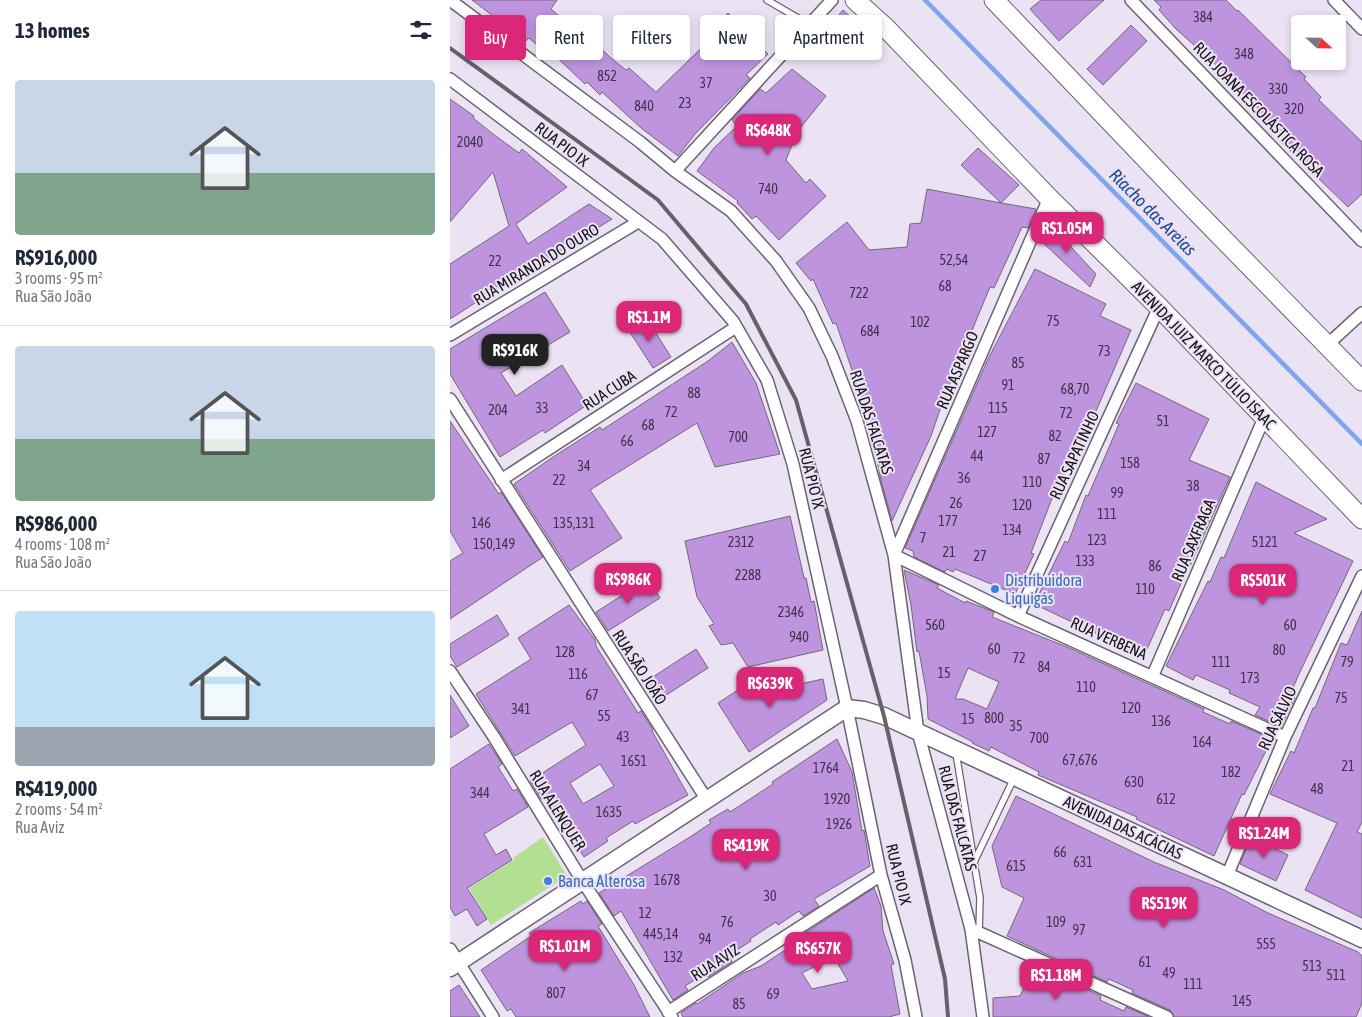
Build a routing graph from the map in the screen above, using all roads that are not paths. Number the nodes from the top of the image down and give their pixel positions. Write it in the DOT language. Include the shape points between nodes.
graph roads {
  1 [pos="450,0"];
  2 [pos="767,0"];
  3 [pos="832,0"];
  4 [pos="855,0"];
  5 [pos="994,0"];
  6 [pos="1132,0"];
  7 [pos="1334,0"];
  8 [pos="793,15"];
  9 [pos="819,15"];
  10 [pos="1362,30"];
  11 [pos="778,60"];
  12 [pos="450,79"];
  13 [pos="675,171"];
  14 [pos="1049,198"];
  15 [pos="638,222"];
  16 [pos="1362,241"];
  17 [pos="1159,308"];
  18 [pos="1362,313"];
  19 [pos="736,327"];
  20 [pos="450,335"];
  21 [pos="1327,345"];
  22 [pos="1362,381"];
  23 [pos="450,399"];
  24 [pos="1264,418"];
  25 [pos="500,480"];
  26 [pos="1362,519"];
  27 [pos="894,555"];
  28 [pos="1362,576"];
  29 [pos="1018,616"];
  30 [pos="450,670"];
  31 [pos="1153,675"];
  32 [pos="847,708"];
  33 [pos="918,732"];
  34 [pos="1285,737"];
  35 [pos="956,749"];
  36 [pos="1015,776"];
  37 [pos="707,800"];
  38 [pos="974,862"];
  39 [pos="881,875"];
  40 [pos="1227,876"];
  41 [pos="583,882"];
  42 [pos="975,931"];
  43 [pos="1362,939"];
  44 [pos="453,960"];
  45 [pos="670,1015"];
  46 [pos="494,1017"];
  47 [pos="916,1017"];
  48 [pos="983,1017"];
  49 [pos="1168,1017"];
  1 -- 13 [label="street, RUA DAS FALCATAS"];
  2 -- 8 [label="lane"];
  3 -- 9 [label="street"];
  4 -- 14 [label="main road, AVENIDA JUIZ MARCO TÚLIO ISAAC" via="886,28"];
  5 -- 21 [label="main road"];
  6 -- 16 [label="street, RUA JOANA ESCOLÁSTICA ROSA"];
  7 -- 10 [label="street"];
  11 -- 13 [label="street"];
  12 -- 15 [label="street, RUA PIO IX"];
  13 -- 27 [label="street, RUA DAS FALCATAS" via="731,211 776,261 809,308 857,421"];
  14 -- 17 [label="main road, AVENIDA JUIZ MARCO TÚLIO ISAAC"];
  14 -- 27 [label="street, RUA ASPARGO"];
  15 -- 19 [label="street, RUA PIO IX" via="662,239"];
  15 -- 20 [label="street, RUA MIRANDA DO OURO"];
  17 -- 24 [label="main road, AVENIDA JUIZ MARCO TÚLIO ISAAC"];
  17 -- 29 [label="street, RUA SAPATINHO"];
  18 -- 21 [label="street"];
  19 -- 25 [label="street, RUA CUBA"];
  19 -- 32 [label="street, RUA PIO IX" via="767,380 793,464"];
  21 -- 22 [label="main road"];
  23 -- 25 [label="street, RUA SÃO JOÃO"];
  24 -- 26 [label="main road, AVENIDA JUIZ MARCO TÚLIO ISAAC"];
  24 -- 31 [label="street, RUA SAXFRAGA"];
  25 -- 37 [label="street, RUA SÃO JOÃO"];
  27 -- 29 [label="street, RUA VERBENA"];
  27 -- 33 [label="street, RUA DAS FALCATAS"];
  28 -- 34 [label="street, RUA SÁLVIO"];
  29 -- 31 [label="street, RUA VERBENA"];
  30 -- 41 [label="street, RUA ALENQUER"];
  31 -- 34 [label="street, RUA VERBENA"];
  32 -- 33 [label="main road, AVENIDA DAS ACÁCIAS" via="884,716"];
  32 -- 37 [label="main road"];
  32 -- 39 [label="street, RUA PIO IX"];
  33 -- 35 [label="main road, AVENIDA DAS ACÁCIAS"];
  33 -- 42 [label="street, RUA DAS FALCATAS"];
  34 -- 40 [label="street, RUA SÁLVIO"];
  35 -- 36 [label="main road, AVENIDA DAS ACÁCIAS"];
  35 -- 38 [label="lane"];
  36 -- 38 [label="lane"];
  36 -- 40 [label="main road, AVENIDA DAS ACÁCIAS"];
  37 -- 41 [label="main road"];
  38 -- 42 [label="lane" via="980,898"];
  39 -- 45 [label="street, RUA AVIZ"];
  39 -- 47 [label="street, RUA PIO IX" via="905,960"];
  40 -- 43 [label="main road, AVENIDA DAS ACÁCIAS"];
  41 -- 44 [label="main road"];
  41 -- 45 [label="street, RUA ALENQUER"];
  42 -- 48 [label="street, RUA DAS FALCATAS"];
  42 -- 49 [label="street"];
  44 -- 46 [label="street"];
}
